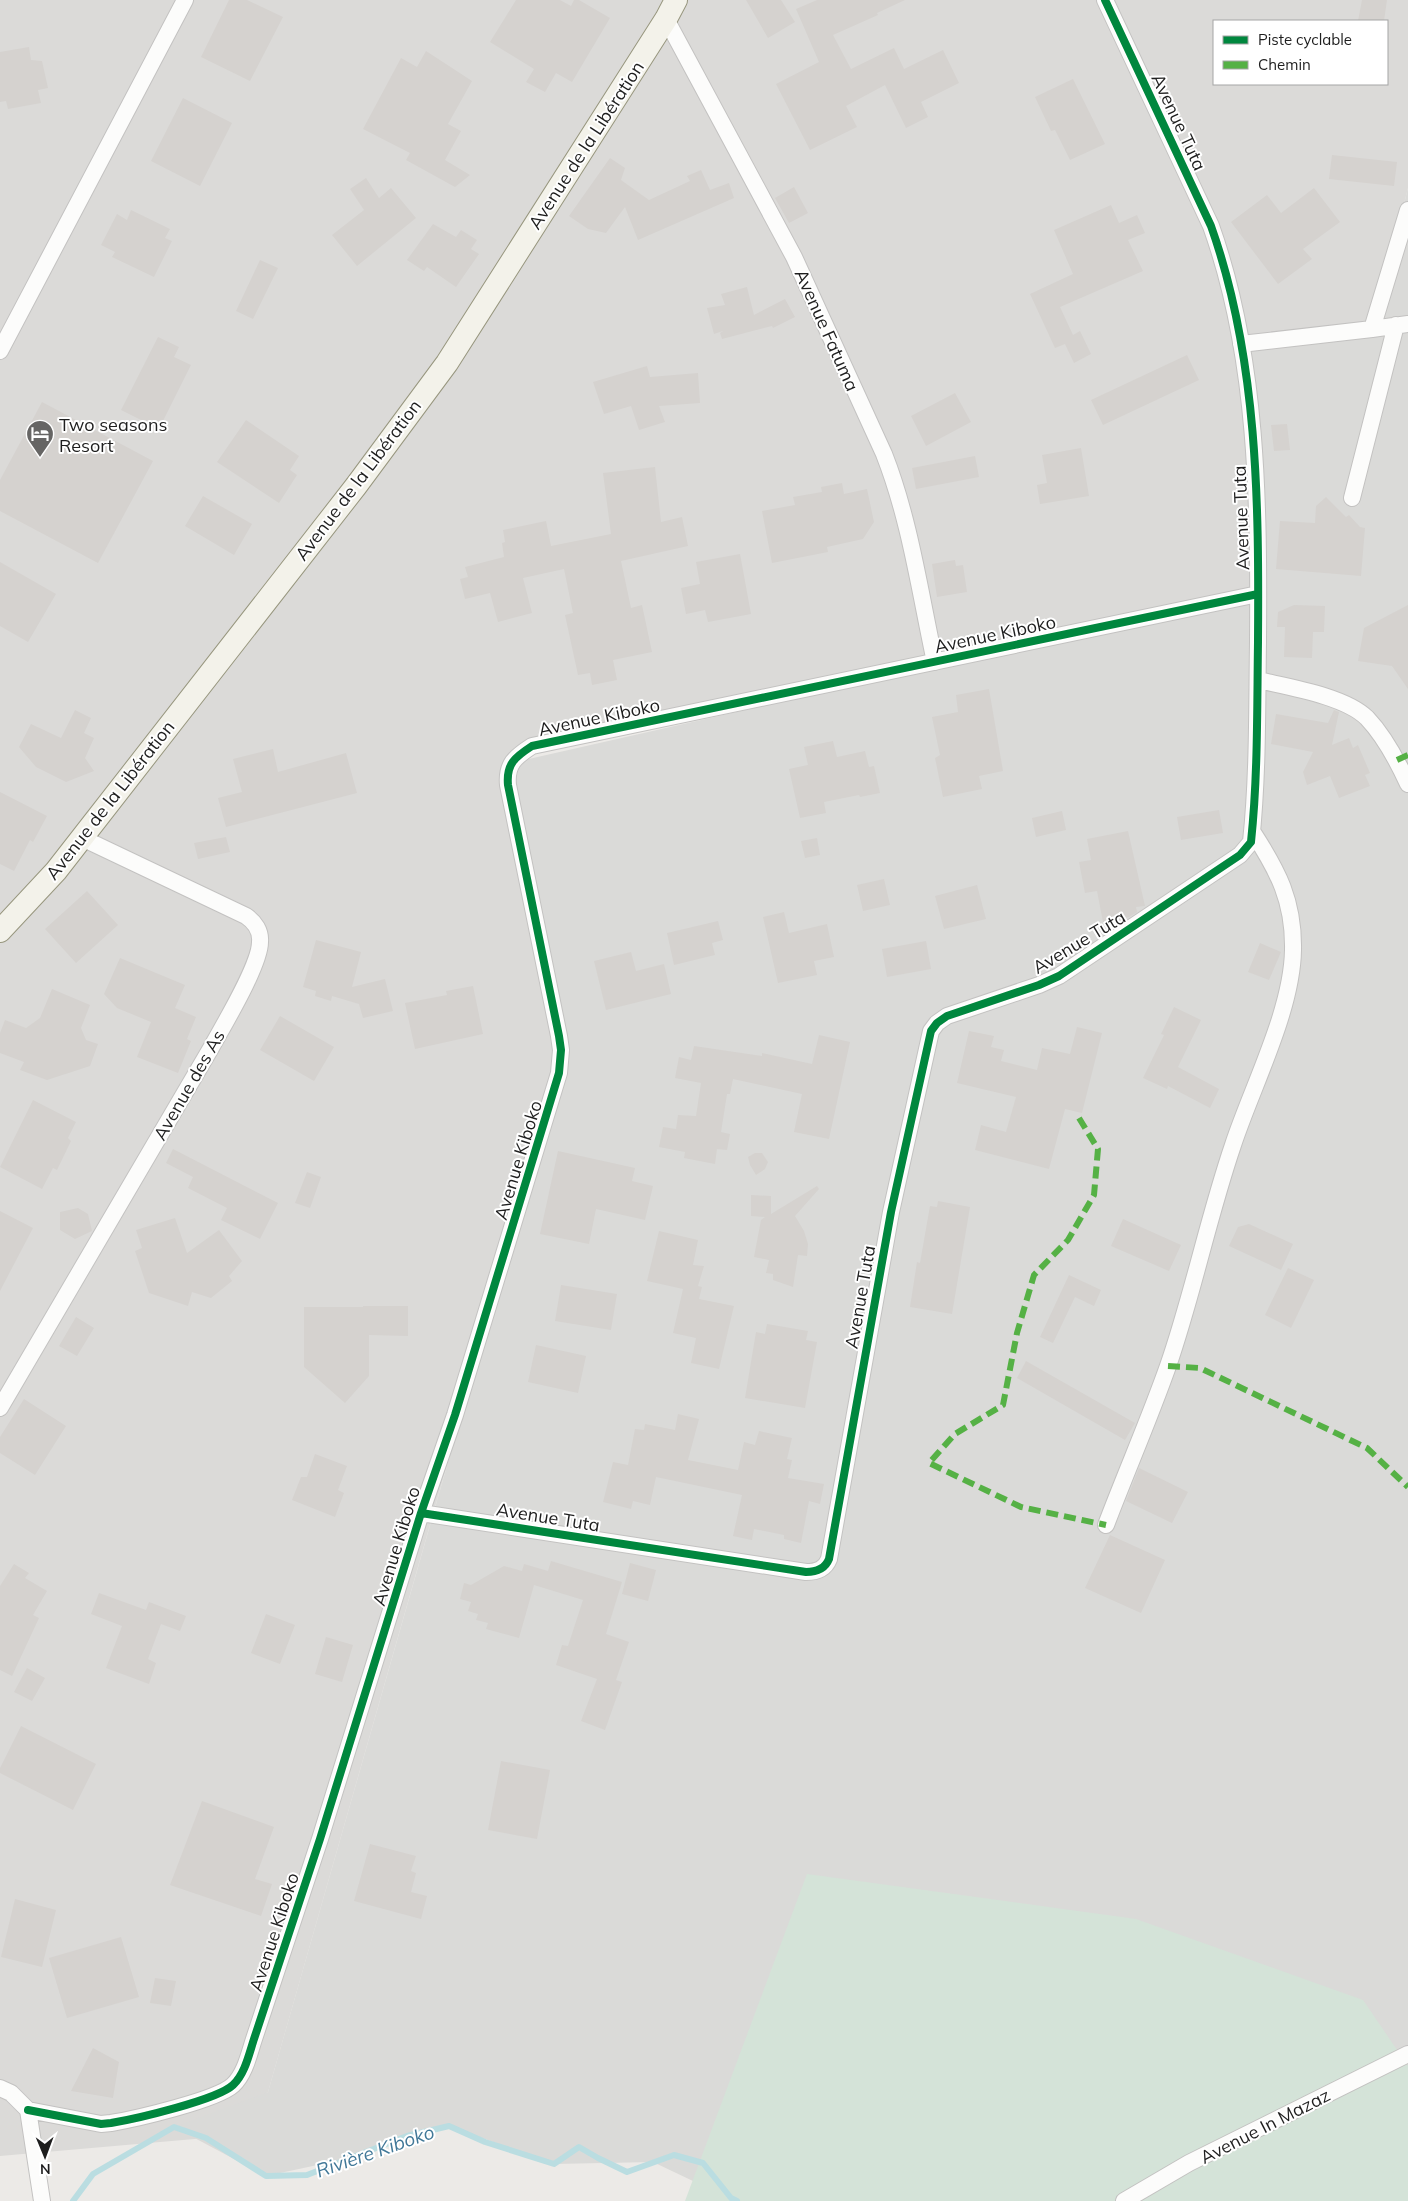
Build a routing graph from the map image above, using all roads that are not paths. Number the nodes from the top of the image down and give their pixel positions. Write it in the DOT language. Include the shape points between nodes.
graph roads {
  1 [pos="184,0"];
  2 [pos="1105,0"];
  3 [pos="671,10"];
  4 [pos="1408,210"];
  5 [pos="1402,324"];
  6 [pos="1372,329"];
  7 [pos="1241,344"];
  8 [pos="0,351"];
  9 [pos="1352,498"];
  10 [pos="1258,594"];
  11 [pos="935,662"];
  12 [pos="1258,680"];
  13 [pos="1408,784"];
  14 [pos="1252,831"];
  15 [pos="82,838"];
  16 [pos="0,931"];
  17 [pos="0,1408"];
  18 [pos="421,1513"];
  19 [pos="1106,1525"];
  20 [pos="1408,2054"];
  21 [pos="0,2088"];
  22 [pos="28,2110"];
  23 [pos="42,2201"];
  24 [pos="1124,2201"];
  1 -- 8 [label="street"];
  2 -- 7 [label="street, Avenue Tuta" via="1211,226 1224,262"];
  3 -- 11 [label="street, Avenue Fatuma" via="794,257 884,454 898,495"];
  3 -- 15 [label="street, Avenue de la Libération" via="447,363 356,486"];
  4 -- 6 [label="street"];
  5 -- 6 [label="street"];
  5 -- 9 [label="street"];
  6 -- 7 [label="street"];
  7 -- 10 [label="street, Avenue Tuta" via="1253,433"];
  10 -- 11 [label="street, Avenue Kiboko"];
  10 -- 12 [label="street, Avenue Tuta"];
  11 -- 18 [label="street, Avenue Kiboko" via="532,746 514,758 508,769 508,786 559,1036 561,1060 524,1195"];
  12 -- 13 [label="street" via="1308,692 1359,711 1382,736"];
  12 -- 14 [label="street, Avenue Tuta"];
  14 -- 18 [label="street, Avenue Tuta" via="1251,842 1240,855 1068,970 1039,985 947,1016 931,1031 891,1212 829,1559 823,1568 806,1572"];
  14 -- 19 [label="street" via="1274,865 1284,888 1293,937 1290,977 1277,1028 1233,1145 1168,1366"];
  15 -- 16 [label="street, Avenue de la Libération"];
  15 -- 17 [label="street, Avenue des As" via="246,916 259,932 260,949 211,1048"];
  18 -- 22 [label="street, Avenue Kiboko" via="320,1839 239,2078 223,2092 111,2124"];
  20 -- 24 [label="street, Avenue In Mazaz" via="1189,2164"];
  21 -- 22 [label="street" via="10,2092"];
  22 -- 23 [label="street"];
}
